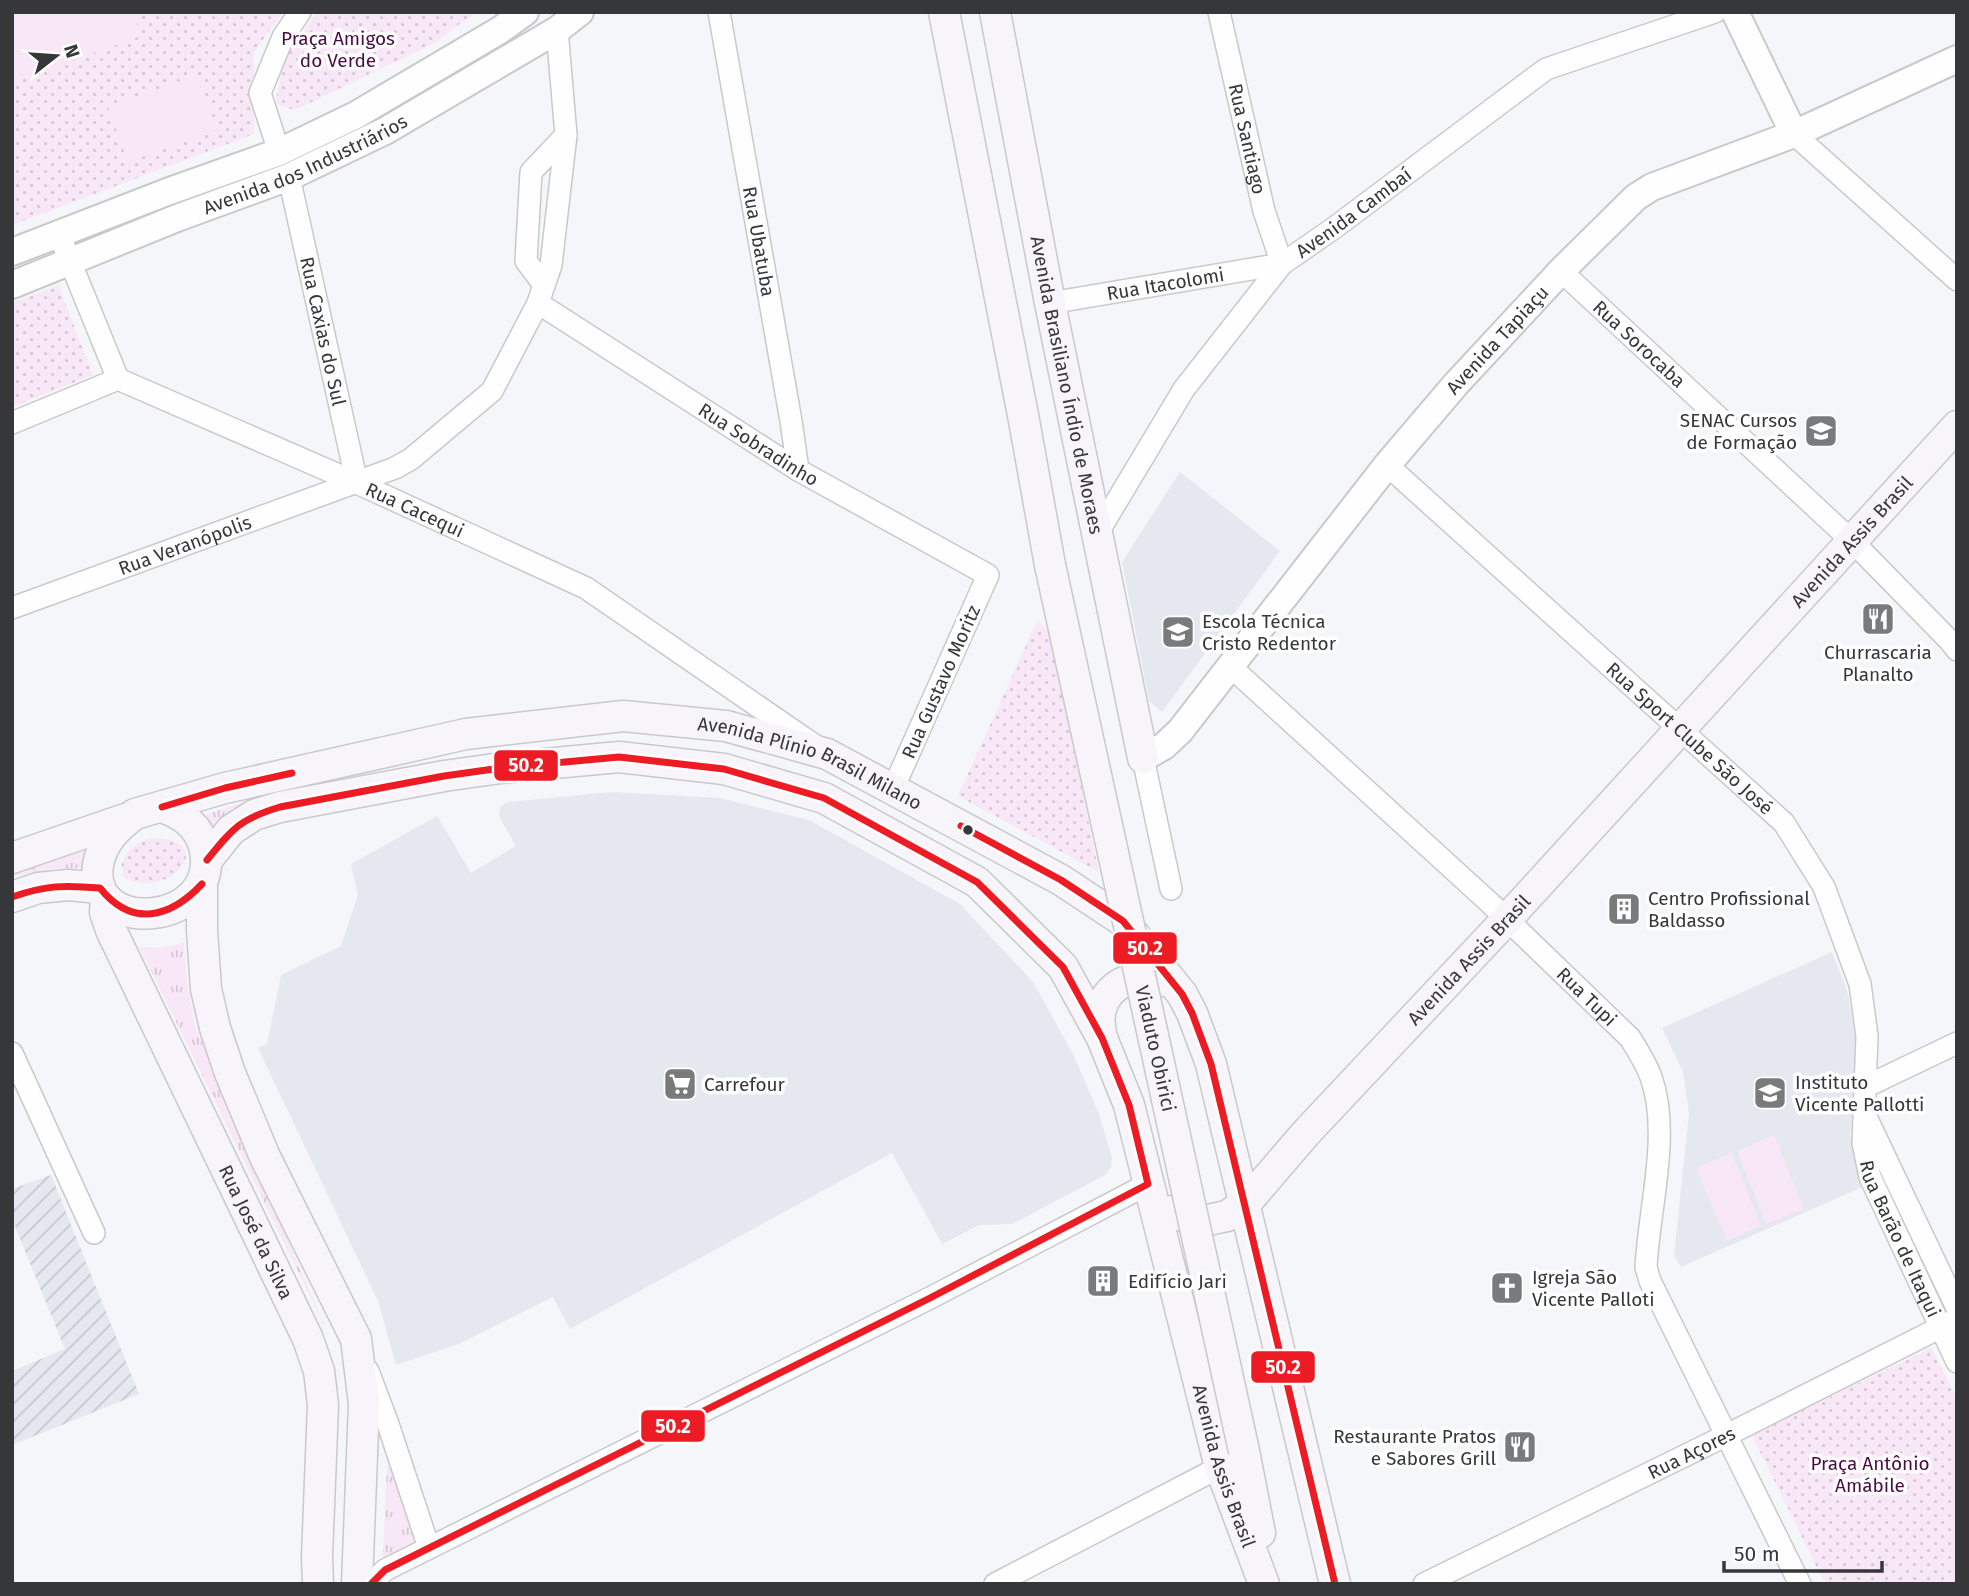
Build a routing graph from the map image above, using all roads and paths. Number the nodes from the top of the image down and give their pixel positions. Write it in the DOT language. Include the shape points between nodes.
graph roads {
  1 [pos="300,12"];
  2 [pos="525,12"];
  3 [pos="580,12"];
  4 [pos="719,12"];
  5 [pos="944,12"];
  6 [pos="995,12"];
  7 [pos="1219,12"];
  8 [pos="1715,12"];
  9 [pos="1735,12"];
  10 [pos="556,30"];
  11 [pos="1957,60"];
  12 [pos="327,129"];
  13 [pos="1794,134"];
  14 [pos="566,135"];
  15 [pos="279,152"];
  16 [pos="339,153"];
  17 [pos="289,177"];
  18 [pos="59,234"];
  19 [pos="12,252"];
  20 [pos="70,263"];
  21 [pos="1282,264"];
  22 [pos="1561,271"];
  23 [pos="1957,280"];
  24 [pos="12,285"];
  25 [pos="541,294"];
  26 [pos="1051,303"];
  27 [pos="118,379"];
  28 [pos="12,423"];
  29 [pos="1957,426"];
  30 [pos="1387,465"];
  31 [pos="798,470"];
  32 [pos="358,483"];
  33 [pos="1097,534"];
  34 [pos="1853,542"];
  35 [pos="989,575"];
  36 [pos="12,608"];
  37 [pos="1957,650"];
  38 [pos="1231,667"];
  39 [pos="1680,730"];
  40 [pos="827,754"];
  41 [pos="1143,758"];
  42 [pos="893,789"];
  43 [pos="162,807"];
  44 [pos="129,818"];
  45 [pos="12,858"];
  46 [pos="204,872"];
  47 [pos="1171,889"];
  48 [pos="103,893"];
  49 [pos="12,897"];
  50 [pos="1507,919"];
  51 [pos="1182,994"];
  52 [pos="1102,1038"];
  53 [pos="1957,1043"];
  54 [pos="12,1054"];
  55 [pos="1865,1087"];
  56 [pos="1864,1112"];
  57 [pos="1148,1184"];
  58 [pos="1245,1204"];
  59 [pos="94,1233"];
  60 [pos="1957,1308"];
  61 [pos="1948,1323"];
  62 [pos="356,1339"];
  63 [pos="1957,1362"];
  64 [pos="1727,1435"];
  65 [pos="1232,1459"];
  66 [pos="429,1548"];
  67 [pos="317,1583"];
  68 [pos="357,1584"];
  69 [pos="371,1584"];
  70 [pos="995,1584"];
  71 [pos="1264,1584"];
  72 [pos="1269,1584"];
  73 [pos="1335,1584"];
  74 [pos="1424,1584"];
  75 [pos="1800,1584"];
  1 -- 15 [label="street" via="283,37 260,93"];
  2 -- 12 [label="street, Avenida dos Industriários"];
  3 -- 10 [label="street, Avenida dos Industriários"];
  4 -- 31 [label="street, Rua Ubatuba"];
  5 -- 65 [label="main road, Viaduto Obirici, bridge"];
  6 -- 26 [label="main road, Avenida Brasiliano Índio de Moraes"];
  7 -- 21 [label="street, Rua Santiago" via="1264,211"];
  8 -- 21 [label="street, Avenida Cambaí" via="1546,69"];
  9 -- 13 [label="street"];
  10 -- 14 [label="street, Rua Veranópolis"];
  10 -- 16 [label="street, Avenida dos Industriários" via="385,131"];
  11 -- 13 [label="street, Avenida Tapiaçu"];
  12 -- 15 [label="street, Avenida dos Industriários"];
  12 -- 16 [label="street"];
  13 -- 22 [label="street, Avenida Tapiaçu" via="1652,187 1636,197"];
  13 -- 23 [label="street"];
  14 -- 25 [label="street, Rua Veranópolis" via="551,265"];
  14 -- 25 [label="street" via="531,172 526,261"];
  15 -- 18 [label="street, Avenida dos Industriários"];
  16 -- 17 [label="street, Avenida dos Industriários"];
  17 -- 20 [label="street, Avenida dos Industriários"];
  17 -- 32 [label="street, Rua Caxias do Sul"];
  18 -- 19 [label="street, Avenida dos Industriários"];
  18 -- 20 [label="street"];
  20 -- 24 [label="street, Avenida dos Industriários"];
  20 -- 27 [label="street"];
  21 -- 26 [label="street, Rua Itacolomi"];
  21 -- 33 [label="street, Avenida Cambaí" via="1184,389"];
  22 -- 30 [label="street, Avenida Tapiaçu"];
  22 -- 34 [label="street, Rua Sorocaba"];
  25 -- 31 [label="street, Rua Sobradinho"];
  25 -- 32 [label="street, Rua Veranópolis" via="492,391 411,459"];
  26 -- 33 [label="main road, Avenida Brasiliano Índio de Moraes"];
  27 -- 28 [label="street"];
  27 -- 32 [label="street, Rua Cacequi"];
  29 -- 34 [label="main road, Avenida Assis Brasil"];
  30 -- 38 [label="street, Avenida Tapiaçu"];
  30 -- 39 [label="street, Rua Sport Clube São José"];
  31 -- 35 [label="street, Rua Sobradinho"];
  32 -- 36 [label="street, Rua Veranópolis"];
  32 -- 40 [label="street, Rua Cacequi" via="586,588"];
  33 -- 41 [label="main road, Avenida Brasiliano Índio de Moraes"];
  34 -- 37 [label="street, Rua Sorocaba"];
  34 -- 39 [label="main road, Avenida Assis Brasil"];
  35 -- 42 [label="street, Rua Gustavo Moritz"];
  38 -- 41 [label="street, Avenida Tapiaçu" via="1180,731"];
  38 -- 50 [label="street, Rua Tupi"];
  39 -- 50 [label="main road, Avenida Assis Brasil"];
  39 -- 55 [label="street, Rua Sport Clube São José" via="1784,823 1824,887 1860,984 1867,1036"];
  40 -- 42 [label="main road, Avenida Plínio Brasil Milano"];
  40 -- 43 [label="main road, Avenida Plínio Brasil Milano" via="726,726 623,716 466,734"];
  41 -- 47 [label="street"];
  42 -- 51 [label="main road, Avenida Plínio Brasil Milano" via="1061,880 1123,922"];
  43 -- 44 [label="main road"];
  43 -- 46 [label="main road" via="187,819 197,831 204,845"];
  44 -- 45 [label="main road"];
  44 -- 48 [label="main road" via="109,837 100,855 97,874"];
  46 -- 48 [label="main road" via="187,901 158,912 126,911"];
  46 -- 52 [label="main road, Avenida Plínio Brasil Milano" via="231,830 254,815 281,807 444,776 619,757 724,769 824,798 977,882 1063,967"];
  46 -- 62 [label="main road, Rua José da Silva" via="206,989 215,1028 265,1157"];
  48 -- 49 [label="main road" via="68,886 38,888"];
  48 -- 67 [label="main road, Rua José da Silva" via="111,930 319,1370 323,1405"];
  50 -- 58 [label="main road, Avenida Assis Brasil"];
  50 -- 64 [label="street, Rua Tupi" via="1630,1038 1651,1076 1660,1127 1646,1267"];
  51 -- 52 [label="main road" via="1171,984 1144,976 1117,986 1101,1009"];
  51 -- 58 [label="main road, Avenida Plínio Brasil Milano" via="1211,1064"];
  52 -- 57 [label="main road, Avenida Plínio Brasil Milano" via="1129,1105"];
  53 -- 55 [label="street"];
  54 -- 59 [label="street"];
  55 -- 56 [label="street, Rua Barão de Itaqui"];
  56 -- 60 [label="street, Rua Barão de Itaqui"];
  56 -- 61 [label="street, Rua Barão de Itaqui" via="1863,1143 1870,1177"];
  57 -- 58 [label="main road" via="1172,1212 1190,1219 1227,1216"];
  57 -- 65 [label="main road, Avenida Assis Brasil"];
  57 -- 66 [label="street"];
  58 -- 73 [label="main road"];
  61 -- 63 [label="street, Rua Barão de Itaqui"];
  61 -- 64 [label="street, Rua Açores"];
  62 -- 66 [label="street, Rua José da Silva"];
  62 -- 68 [label="main road, Rua José da Silva" via="364,1404"];
  64 -- 74 [label="street, Rua Açores"];
  64 -- 75 [label="street, Rua Tupi"];
  65 -- 70 [label="street"];
  65 -- 71 [label="main road, Avenida Assis Brasil"];
  65 -- 72 [label="main road, Avenida Assis Brasil"];
  66 -- 69 [label="street" via="385,1570"];
}
